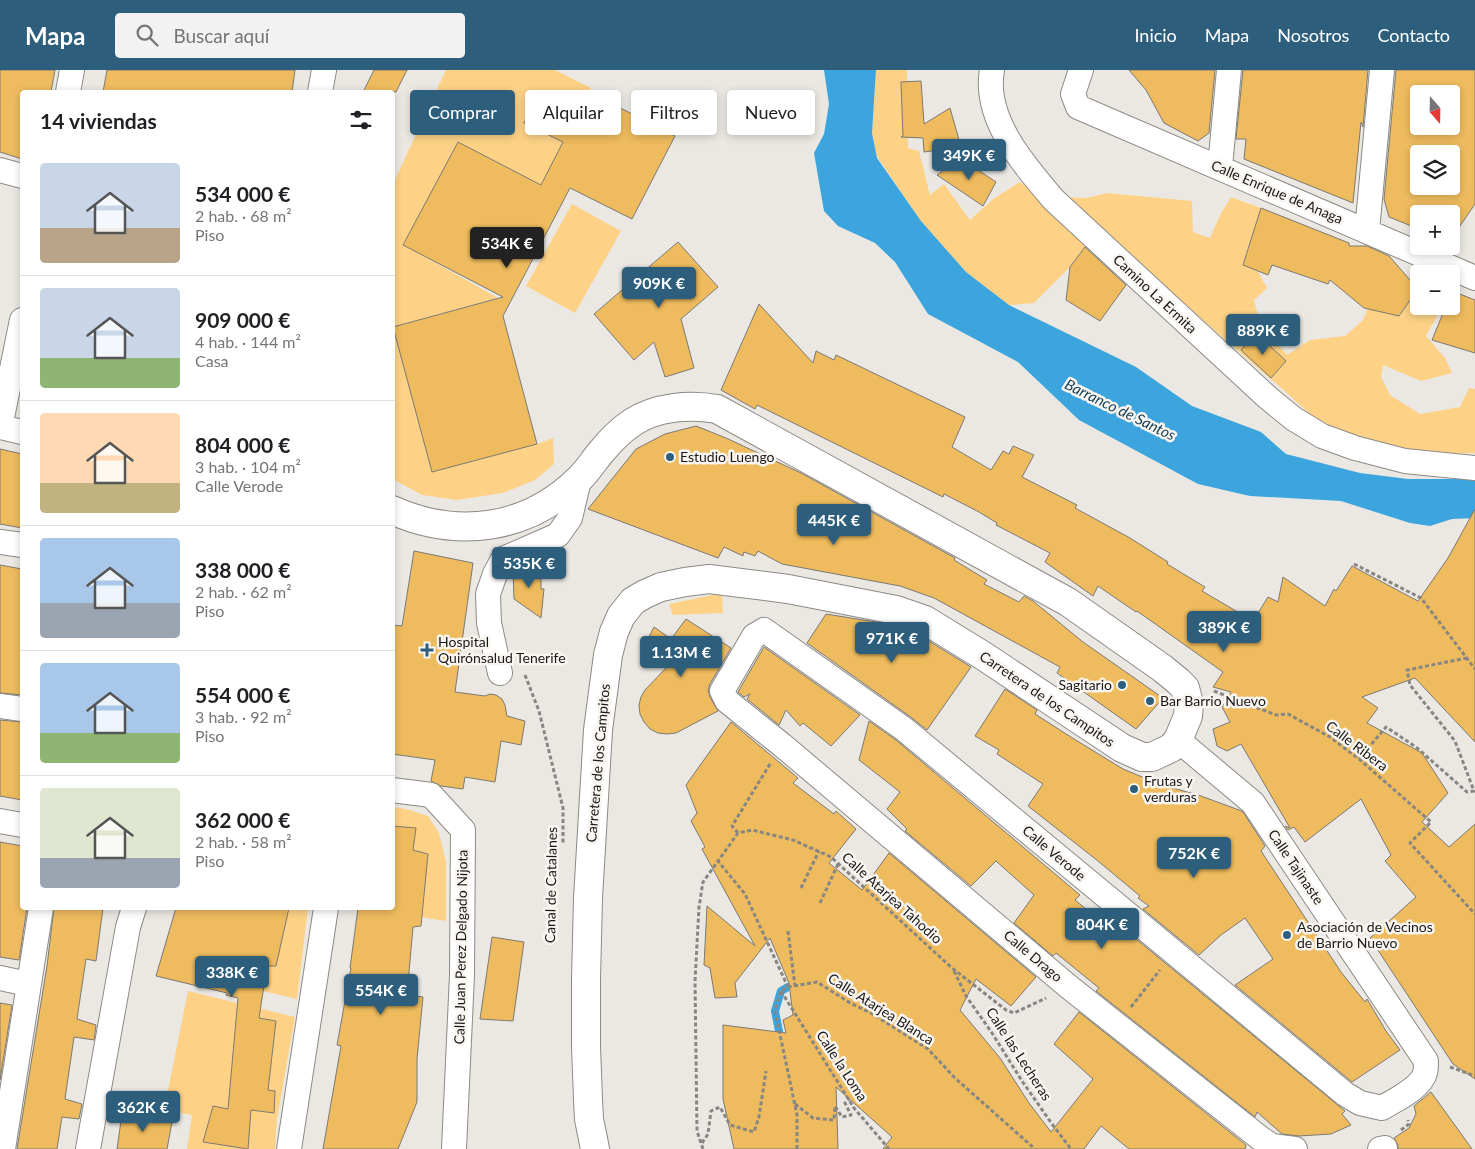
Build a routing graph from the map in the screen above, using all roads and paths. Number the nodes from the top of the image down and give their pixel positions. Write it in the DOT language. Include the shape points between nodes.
graph roads {
  1 [pos="72,70"];
  2 [pos="324,70"];
  3 [pos="992,70"];
  4 [pos="1081,70"];
  5 [pos="1229,70"];
  6 [pos="1382,70"];
  7 [pos="68,90"];
  8 [pos="320,90"];
  9 [pos="1220,167"];
  10 [pos="0,170"];
  11 [pos="20,175"];
  12 [pos="1367,231"];
  13 [pos="1475,278"];
  14 [pos="20,330"];
  15 [pos="0,427"];
  16 [pos="20,432"];
  17 [pos="1475,468"];
  18 [pos="579,480"];
  19 [pos="395,511"];
  20 [pos="0,542"];
  21 [pos="20,545"];
  22 [pos="1354,564"];
  23 [pos="764,630"];
  24 [pos="1467,658"];
  25 [pos="1475,669"];
  26 [pos="500,673"];
  27 [pos="524,675"];
  28 [pos="1185,688"];
  29 [pos="0,706"];
  30 [pos="20,709"];
  31 [pos="1178,740"];
  32 [pos="782,745"];
  33 [pos="1359,759"];
  34 [pos="395,790"];
  35 [pos="0,821"];
  36 [pos="20,825"];
  37 [pos="738,833"];
  38 [pos="563,847"];
  39 [pos="818,851"];
  40 [pos="717,860"];
  41 [pos="838,864"];
  42 [pos="801,888"];
  43 [pos="820,903"];
  44 [pos="41,910"];
  45 [pos="133,910"];
  46 [pos="326,910"];
  47 [pos="1475,914"];
  48 [pos="788,931"];
  49 [pos="1174,953"];
  50 [pos="952,968"];
  51 [pos="0,978"];
  52 [pos="28,984"];
  53 [pos="795,986"];
  54 [pos="788,987"];
  55 [pos="1070,987"];
  56 [pos="782,991"];
  57 [pos="1117,1025"];
  58 [pos="766,1071"];
  59 [pos="849,1099"];
  60 [pos="794,1104"];
  61 [pos="1360,1104"];
  62 [pos="701,1144"];
  63 [pos="3,1149"];
  64 [pos="88,1149"];
  65 [pos="289,1149"];
  66 [pos="454,1149"];
  67 [pos="595,1149"];
  68 [pos="703,1149"];
  69 [pos="797,1149"];
  70 [pos="889,1149"];
  71 [pos="1035,1149"];
  72 [pos="1071,1149"];
  73 [pos="1295,1149"];
  1 -- 7 [label="street"];
  2 -- 8 [label="street"];
  3 -- 17 [label="street, Camino La Ermita" via="990,79 994,105 1002,129 1037,180 1054,200 1274,403 1322,436 1355,448 1404,461"];
  4 -- 9 [label="street, Calle Enrique de Anaga" via="1073,94 1078,107"];
  5 -- 9 [label="street"];
  6 -- 12 [label="street"];
  9 -- 12 [label="street, Calle Enrique de Anaga"];
  10 -- 11 [label="street"];
  12 -- 13 [label="street, Calle Enrique de Anaga"];
  14 -- 15 [label="street"];
  15 -- 16 [label="street"];
  18 -- 19 [label="main road" via="554,501 533,512 494,524 476,527 423,522"];
  18 -- 26 [label="street" via="570,518 558,535 503,559 495,574 488,594 489,623"];
  18 -- 28 [label="main road" via="619,432 634,422 673,408 700,406 717,409 1068,602"];
  20 -- 21 [label="street"];
  22 -- 24 [label="path" via="1421,598"];
  23 -- 32 [label="street, Calle Drago" via="754,636 722,691 727,701"];
  23 -- 49 [label="street, Calle Verode" via="904,729"];
  24 -- 25 [label="path"];
  24 -- 33 [label="path" via="1407,670 1410,685 1455,741 1474,791 1467,792 1416,747 1386,727"];
  27 -- 38 [label="path, Canal de Catalanes" via="539,711 563,808"];
  28 -- 31 [label="main road" via="1188,716"];
  28 -- 33 [label="path, Calle Ribera" via="1208,688 1276,715 1288,714 1330,736"];
  29 -- 30 [label="street"];
  31 -- 61 [label="street, Calle Tajinaste" via="1253,803 1426,1061 1426,1073 1420,1083 1403,1095 1382,1108"];
  31 -- 67 [label="main road, Carretera de los Campitos" via="1171,748 1152,757 1133,754 925,620 896,610 788,589 709,579 661,587 632,602 614,632 598,730 588,898 586,1000 589,1119"];
  32 -- 37 [label="path" via="732,826"];
  32 -- 55 [label="street, Calle Drago"];
  33 -- 47 [label="path, Calle Ribera" via="1431,822 1410,843"];
  34 -- 66 [label="street, Calle Juan Perez Delgado Nijota" via="431,795 463,830 462,975"];
  35 -- 36 [label="street"];
  37 -- 39 [label="path, Calle Atarjea Tahodio" via="752,830 793,840"];
  37 -- 40 [label="path"];
  39 -- 41 [label="path, Calle Atarjea Tahodio"];
  39 -- 42 [label="path"];
  40 -- 54 [label="path" via="745,894"];
  40 -- 62 [label="path" via="703,882 699,907 695,980 697,1131"];
  41 -- 43 [label="path"];
  41 -- 50 [label="path, Calle Atarjea Tahodio"];
  44 -- 52 [label="street"];
  45 -- 64 [label="street"];
  46 -- 65 [label="street"];
  48 -- 53 [label="path"];
  49 -- 57 [label="path"];
  49 -- 61 [label="street, Calle Verode"];
  50 -- 55 [label="path, Calle Atarjea Tahodio" via="1014,1013"];
  50 -- 72 [label="path, Calle las Lecheras" via="966,996"];
  51 -- 52 [label="street"];
  52 -- 63 [label="street"];
  53 -- 54 [label="path, Calle Atarjea Blanca"];
  53 -- 71 [label="path, Calle Atarjea Blanca" via="817,982 928,1049 955,1078"];
  54 -- 56 [label="path, Calle Atarjea Blanca"];
  55 -- 57 [label="street, Calle Drago"];
  56 -- 59 [label="path, Calle la Loma"];
  56 -- 60 [label="path" via="775,1012"];
  57 -- 73 [label="street, Calle Drago" via="1260,1138 1272,1146"];
  58 -- 62 [label="path" via="754,1132 730,1125 720,1107 711,1111 708,1134"];
  59 -- 60 [label="path" via="846,1103 851,1116 842,1116 835,1106 834,1120 813,1118"];
  59 -- 70 [label="path, Calle la Loma"];
  60 -- 69 [label="path"];
  62 -- 68 [label="path"];
}
